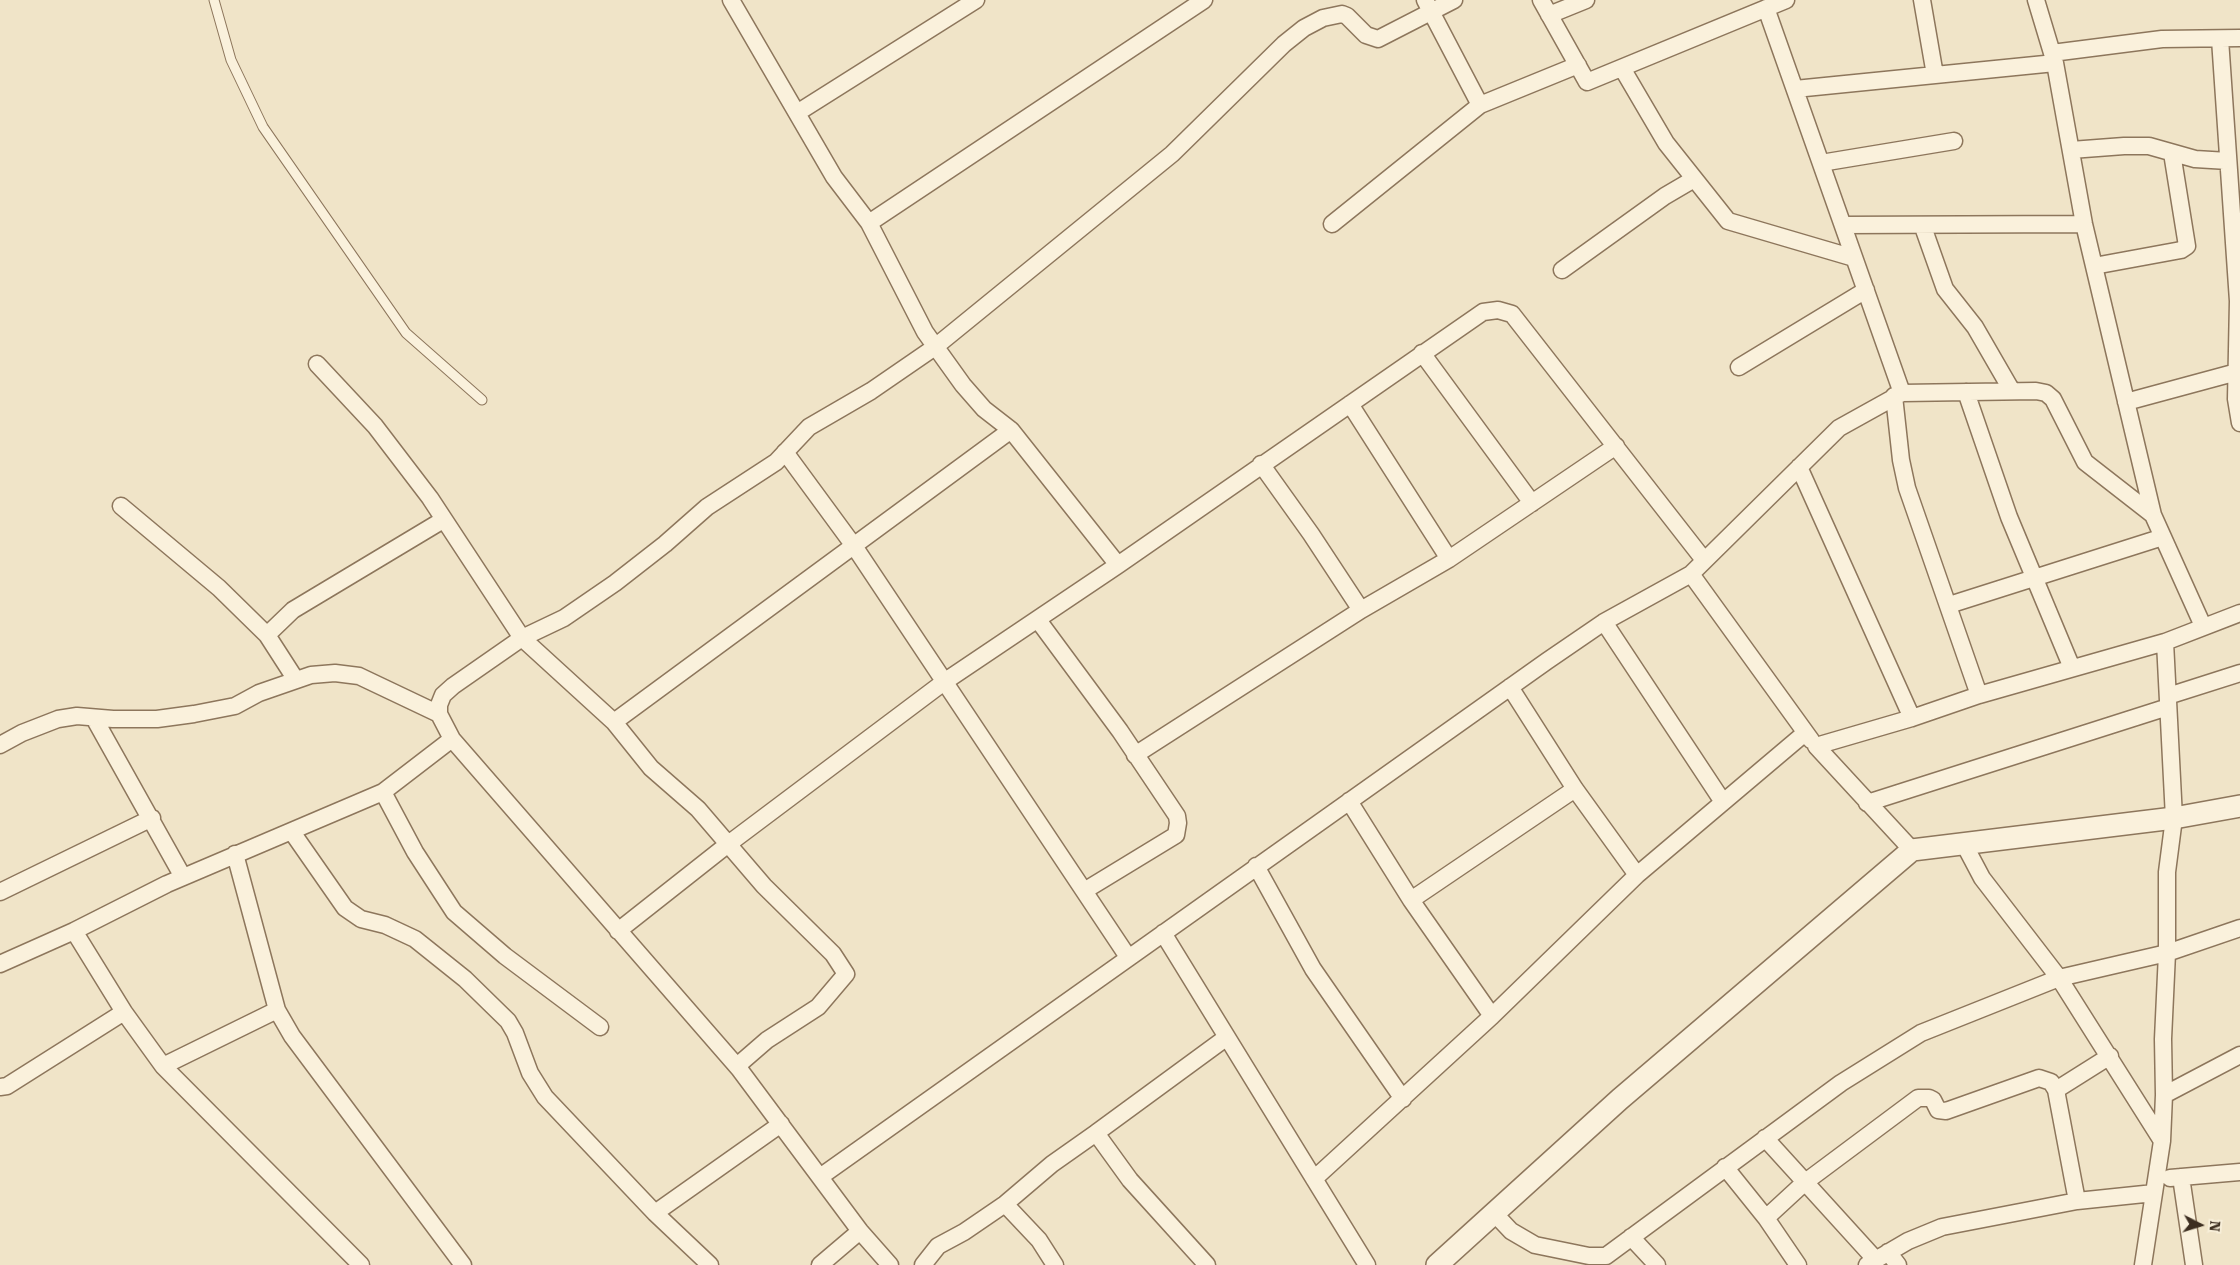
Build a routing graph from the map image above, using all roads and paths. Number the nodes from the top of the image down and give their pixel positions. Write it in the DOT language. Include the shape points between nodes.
graph roads {
  1 [pos="214,0"];
  2 [pos="731,0"];
  3 [pos="976,0"];
  4 [pos="1204,0"];
  5 [pos="1454,0"];
  6 [pos="1541,0"];
  7 [pos="1586,0"];
  8 [pos="1786,0"];
  9 [pos="1922,0"];
  10 [pos="2036,0"];
  11 [pos="1428,6"];
  12 [pos="1766,8"];
  13 [pos="1549,15"];
  14 [pos="2240,38"];
  15 [pos="2220,39"];
  16 [pos="2054,58"];
  17 [pos="1578,65"];
  18 [pos="1622,68"];
  19 [pos="1935,75"];
  20 [pos="1794,89"];
  21 [pos="1480,105"];
  22 [pos="797,113"];
  23 [pos="1954,141"];
  24 [pos="2071,150"];
  25 [pos="2172,153"];
  26 [pos="2228,161"];
  27 [pos="1821,163"];
  28 [pos="1694,179"];
  29 [pos="869,223"];
  30 [pos="1332,224"];
  31 [pos="2084,224"];
  32 [pos="1843,225"];
  33 [pos="1923,226"];
  34 [pos="1854,258"];
  35 [pos="2094,266"];
  36 [pos="1562,270"];
  37 [pos="1866,290"];
  38 [pos="2239,324"];
  39 [pos="935,347"];
  40 [pos="1422,353"];
  41 [pos="317,364"];
  42 [pos="1739,367"];
  43 [pos="2237,372"];
  44 [pos="2012,391"];
  45 [pos="1966,392"];
  46 [pos="1898,395"];
  47 [pos="482,400"];
  48 [pos="2126,402"];
  49 [pos="1350,404"];
  50 [pos="2240,423"];
  51 [pos="1011,430"];
  52 [pos="1616,446"];
  53 [pos="786,452"];
  54 [pos="1261,464"];
  55 [pos="1799,467"];
  56 [pos="1532,503"];
  57 [pos="121,506"];
  58 [pos="2153,515"];
  59 [pos="443,520"];
  60 [pos="2163,537"];
  61 [pos="854,546"];
  62 [pos="1449,559"];
  63 [pos="1704,560"];
  64 [pos="1118,565"];
  65 [pos="1691,574"];
  66 [pos="2034,576"];
  67 [pos="1949,605"];
  68 [pos="1360,610"];
  69 [pos="2240,614"];
  70 [pos="1038,620"];
  71 [pos="1604,622"];
  72 [pos="2203,626"];
  73 [pos="267,635"];
  74 [pos="522,638"];
  75 [pos="2165,642"];
  76 [pos="2072,668"];
  77 [pos="2240,673"];
  78 [pos="296,680"];
  79 [pos="944,682"];
  80 [pos="1510,687"];
  81 [pos="1979,695"];
  82 [pos="2168,702"];
  83 [pos="439,714"];
  84 [pos="94,718"];
  85 [pos="1912,718"];
  86 [pos="614,722"];
  87 [pos="1805,733"];
  88 [pos="452,739"];
  89 [pos="0,745"];
  90 [pos="1816,746"];
  91 [pos="1136,755"];
  92 [pos="1575,789"];
  93 [pos="383,792"];
  94 [pos="1349,801"];
  95 [pos="1723,802"];
  96 [pos="1867,803"];
  97 [pos="2240,806"];
  98 [pos="152,818"];
  99 [pos="2174,818"];
  100 [pos="292,832"];
  101 [pos="1964,844"];
  102 [pos="727,845"];
  103 [pos="1912,850"];
  104 [pos="235,854"];
  105 [pos="1256,866"];
  106 [pos="1637,875"];
  107 [pos="183,877"];
  108 [pos="1084,891"];
  109 [pos="0,892"];
  110 [pos="1411,900"];
  111 [pos="2240,928"];
  112 [pos="618,930"];
  113 [pos="74,931"];
  114 [pos="1163,933"];
  115 [pos="2167,953"];
  116 [pos="1128,957"];
  117 [pos="0,964"];
  118 [pos="2059,978"];
  119 [pos="277,1010"];
  120 [pos="124,1012"];
  121 [pos="1492,1016"];
  122 [pos="600,1027"];
  123 [pos="1227,1037"];
  124 [pos="2240,1055"];
  125 [pos="2110,1056"];
  126 [pos="163,1066"];
  127 [pos="741,1072"];
  128 [pos="0,1087"];
  129 [pos="2056,1090"];
  130 [pos="2164,1095"];
  131 [pos="1403,1099"];
  132 [pos="781,1124"];
  133 [pos="1096,1133"];
  134 [pos="1765,1138"];
  135 [pos="2162,1141"];
  136 [pos="1725,1167"];
  137 [pos="2240,1172"];
  138 [pos="820,1177"];
  139 [pos="2181,1177"];
  140 [pos="1314,1179"];
  141 [pos="1804,1183"];
  142 [pos="2155,1186"];
  143 [pos="2077,1201"];
  144 [pos="1004,1204"];
  145 [pos="655,1213"];
  146 [pos="1494,1213"];
  147 [pos="1766,1218"];
  148 [pos="860,1231"];
  149 [pos="1631,1237"];
  150 [pos="1877,1258"];
  151 [pos="1600,1260"];
  152 [pos="361,1265"];
  153 [pos="463,1265"];
  154 [pos="710,1265"];
  155 [pos="820,1265"];
  156 [pos="890,1265"];
  157 [pos="923,1265"];
  158 [pos="1055,1265"];
  159 [pos="1207,1265"];
  160 [pos="1367,1265"];
  161 [pos="1437,1265"];
  162 [pos="1657,1265"];
  163 [pos="1798,1265"];
  164 [pos="1898,1265"];
  165 [pos="2143,1265"];
  166 [pos="2194,1265"];
  1 -- 47 [label="lane" via="230,60 273,142 406,332"];
  2 -- 22 [label="street"];
  3 -- 22 [label="street"];
  4 -- 29 [label="street"];
  5 -- 11 [label="street"];
  6 -- 13 [label="street"];
  7 -- 13 [label="street"];
  8 -- 12 [label="street"];
  9 -- 19 [label="street"];
  10 -- 16 [label="street"];
  11 -- 21 [label="street"];
  11 -- 39 [label="street" via="1378,39 1366,34 1342,14 1323,18 1304,28 1172,154"];
  12 -- 18 [label="street"];
  12 -- 20 [label="street"];
  13 -- 17 [label="street"];
  14 -- 15 [label="street"];
  15 -- 16 [label="street" via="2162,39"];
  15 -- 26 [label="street"];
  16 -- 19 [label="street"];
  16 -- 24 [label="street"];
  17 -- 18 [label="street" via="1587,82"];
  17 -- 21 [label="street"];
  18 -- 28 [label="street" via="1666,143"];
  19 -- 20 [label="street"];
  20 -- 27 [label="street"];
  21 -- 30 [label="street"];
  22 -- 29 [label="street" via="834,176"];
  23 -- 27 [label="street"];
  24 -- 25 [label="street" via="2149,146"];
  24 -- 31 [label="street"];
  25 -- 26 [label="street" via="2195,159"];
  25 -- 35 [label="street" via="2187,246 2181,250"];
  26 -- 38 [label="street"];
  27 -- 32 [label="street"];
  28 -- 34 [label="street" via="1728,221"];
  28 -- 36 [label="street"];
  29 -- 39 [label="street"];
  31 -- 33 [label="street"];
  31 -- 35 [label="street"];
  32 -- 33 [label="street"];
  32 -- 34 [label="street"];
  33 -- 44 [label="street" via="1945,289 1975,327"];
  34 -- 37 [label="street"];
  35 -- 48 [label="street"];
  37 -- 42 [label="street"];
  37 -- 46 [label="street"];
  38 -- 43 [label="street"];
  39 -- 51 [label="street" via="984,409"];
  39 -- 53 [label="street" via="809,427"];
  40 -- 49 [label="street"];
  40 -- 52 [label="street" via="1483,312 1498,310 1512,314"];
  40 -- 56 [label="street"];
  41 -- 59 [label="street" via="375,426"];
  43 -- 48 [label="street"];
  43 -- 50 [label="street" via="2236,399"];
  44 -- 45 [label="street"];
  44 -- 58 [label="street" via="2036,391 2053,399 2085,462"];
  45 -- 46 [label="street"];
  45 -- 66 [label="street" via="1986,454"];
  46 -- 55 [label="street" via="1839,428"];
  46 -- 67 [label="street" via="1901,460 1907,488"];
  48 -- 58 [label="street"];
  49 -- 54 [label="street"];
  49 -- 62 [label="street"];
  51 -- 61 [label="street"];
  51 -- 64 [label="street"];
  52 -- 56 [label="street"];
  52 -- 63 [label="street"];
  53 -- 61 [label="street"];
  53 -- 74 [label="street" via="708,507 616,583 564,618"];
  54 -- 64 [label="street"];
  54 -- 68 [label="street"];
  55 -- 63 [label="street"];
  55 -- 85 [label="street"];
  56 -- 62 [label="street"];
  57 -- 73 [label="street" via="219,588"];
  58 -- 60 [label="street"];
  59 -- 73 [label="street" via="293,610"];
  59 -- 74 [label="street"];
  60 -- 66 [label="street"];
  60 -- 72 [label="street"];
  61 -- 79 [label="street"];
  61 -- 86 [label="street"];
  62 -- 68 [label="street"];
  63 -- 65 [label="street"];
  64 -- 70 [label="street"];
  65 -- 71 [label="street"];
  65 -- 87 [label="street"];
  66 -- 67 [label="street"];
  66 -- 76 [label="street"];
  67 -- 81 [label="street"];
  68 -- 91 [label="street"];
  69 -- 72 [label="street"];
  70 -- 79 [label="street"];
  70 -- 91 [label="street"];
  71 -- 80 [label="street"];
  71 -- 95 [label="street"];
  72 -- 75 [label="street"];
  73 -- 78 [label="street"];
  74 -- 83 [label="street" via="443,695"];
  74 -- 86 [label="street"];
  75 -- 76 [label="street"];
  75 -- 82 [label="street"];
  76 -- 81 [label="street"];
  77 -- 82 [label="street"];
  78 -- 83 [label="street" via="335,673 359,676"];
  78 -- 84 [label="street" via="259,693 235,706 194,714 157,719"];
  79 -- 102 [label="street"];
  79 -- 108 [label="street"];
  80 -- 92 [label="street"];
  80 -- 94 [label="street"];
  81 -- 85 [label="street"];
  82 -- 96 [label="street"];
  82 -- 99 [label="street"];
  83 -- 88 [label="street"];
  84 -- 89 [label="street" via="58,719"];
  84 -- 98 [label="street"];
  85 -- 90 [label="street"];
  86 -- 102 [label="street" via="652,768 698,809"];
  87 -- 90 [label="street"];
  87 -- 95 [label="street"];
  88 -- 93 [label="street"];
  88 -- 112 [label="street"];
  90 -- 96 [label="street"];
  91 -- 108 [label="street" via="1177,816 1179,829 1176,835"];
  92 -- 106 [label="street"];
  92 -- 110 [label="street"];
  93 -- 100 [label="street"];
  93 -- 122 [label="street" via="415,852 454,912 505,956"];
  94 -- 105 [label="street"];
  94 -- 110 [label="street"];
  95 -- 106 [label="street"];
  96 -- 103 [label="street"];
  97 -- 99 [label="street"];
  98 -- 107 [label="street"];
  98 -- 109 [label="street"];
  99 -- 101 [label="street"];
  99 -- 115 [label="street" via="2167,872"];
  100 -- 104 [label="street"];
  100 -- 145 [label="street" via="345,908 361,919 385,925 415,939 465,979 508,1021 530,1073 545,1097"];
  101 -- 103 [label="street"];
  101 -- 118 [label="street" via="1982,878"];
  102 -- 112 [label="street"];
  102 -- 127 [label="street" via="832,954 846,974 818,1007 766,1040 737,1066"];
  103 -- 146 [label="street" via="1620,1099"];
  104 -- 107 [label="street"];
  104 -- 119 [label="street"];
  105 -- 114 [label="street"];
  105 -- 131 [label="street" via="1314,969"];
  106 -- 121 [label="street"];
  107 -- 113 [label="street"];
  108 -- 116 [label="street"];
  110 -- 121 [label="street"];
  111 -- 115 [label="street"];
  112 -- 127 [label="street"];
  113 -- 117 [label="street"];
  113 -- 120 [label="street"];
  114 -- 116 [label="street"];
  114 -- 123 [label="street"];
  115 -- 118 [label="street"];
  115 -- 130 [label="street"];
  116 -- 138 [label="street"];
  118 -- 125 [label="street"];
  118 -- 134 [label="street" via="1920,1033 1841,1083"];
  119 -- 126 [label="street"];
  119 -- 153 [label="street" via="292,1036"];
  120 -- 126 [label="street"];
  120 -- 128 [label="street" via="7,1086"];
  121 -- 131 [label="street"];
  123 -- 133 [label="street"];
  123 -- 140 [label="street"];
  124 -- 130 [label="street"];
  125 -- 129 [label="street"];
  125 -- 135 [label="street"];
  126 -- 152 [label="street"];
  127 -- 132 [label="street"];
  129 -- 141 [label="street" via="2051,1082 2040,1078 1942,1112 1929,1098 1918,1098"];
  129 -- 143 [label="street"];
  130 -- 135 [label="street"];
  131 -- 140 [label="street"];
  132 -- 138 [label="street"];
  132 -- 145 [label="street"];
  133 -- 144 [label="street"];
  133 -- 159 [label="street" via="1130,1180"];
  134 -- 136 [label="street"];
  134 -- 141 [label="street"];
  135 -- 142 [label="street"];
  136 -- 147 [label="street"];
  136 -- 149 [label="street"];
  137 -- 139 [label="street"];
  138 -- 148 [label="street"];
  139 -- 142 [label="street"];
  139 -- 166 [label="street"];
  140 -- 160 [label="street"];
  141 -- 147 [label="street"];
  141 -- 150 [label="street"];
  142 -- 143 [label="street"];
  142 -- 165 [label="street"];
  143 -- 150 [label="street" via="1942,1226"];
  144 -- 157 [label="street" via="938,1246"];
  144 -- 158 [label="street" via="1039,1240"];
  145 -- 154 [label="street"];
  146 -- 151 [label="street" via="1511,1230 1535,1245"];
  146 -- 161 [label="street"];
  147 -- 163 [label="street"];
  148 -- 155 [label="street"];
  148 -- 156 [label="street"];
  149 -- 151 [label="street"];
  149 -- 162 [label="street"];
  150 -- 164 [label="street"];
}
